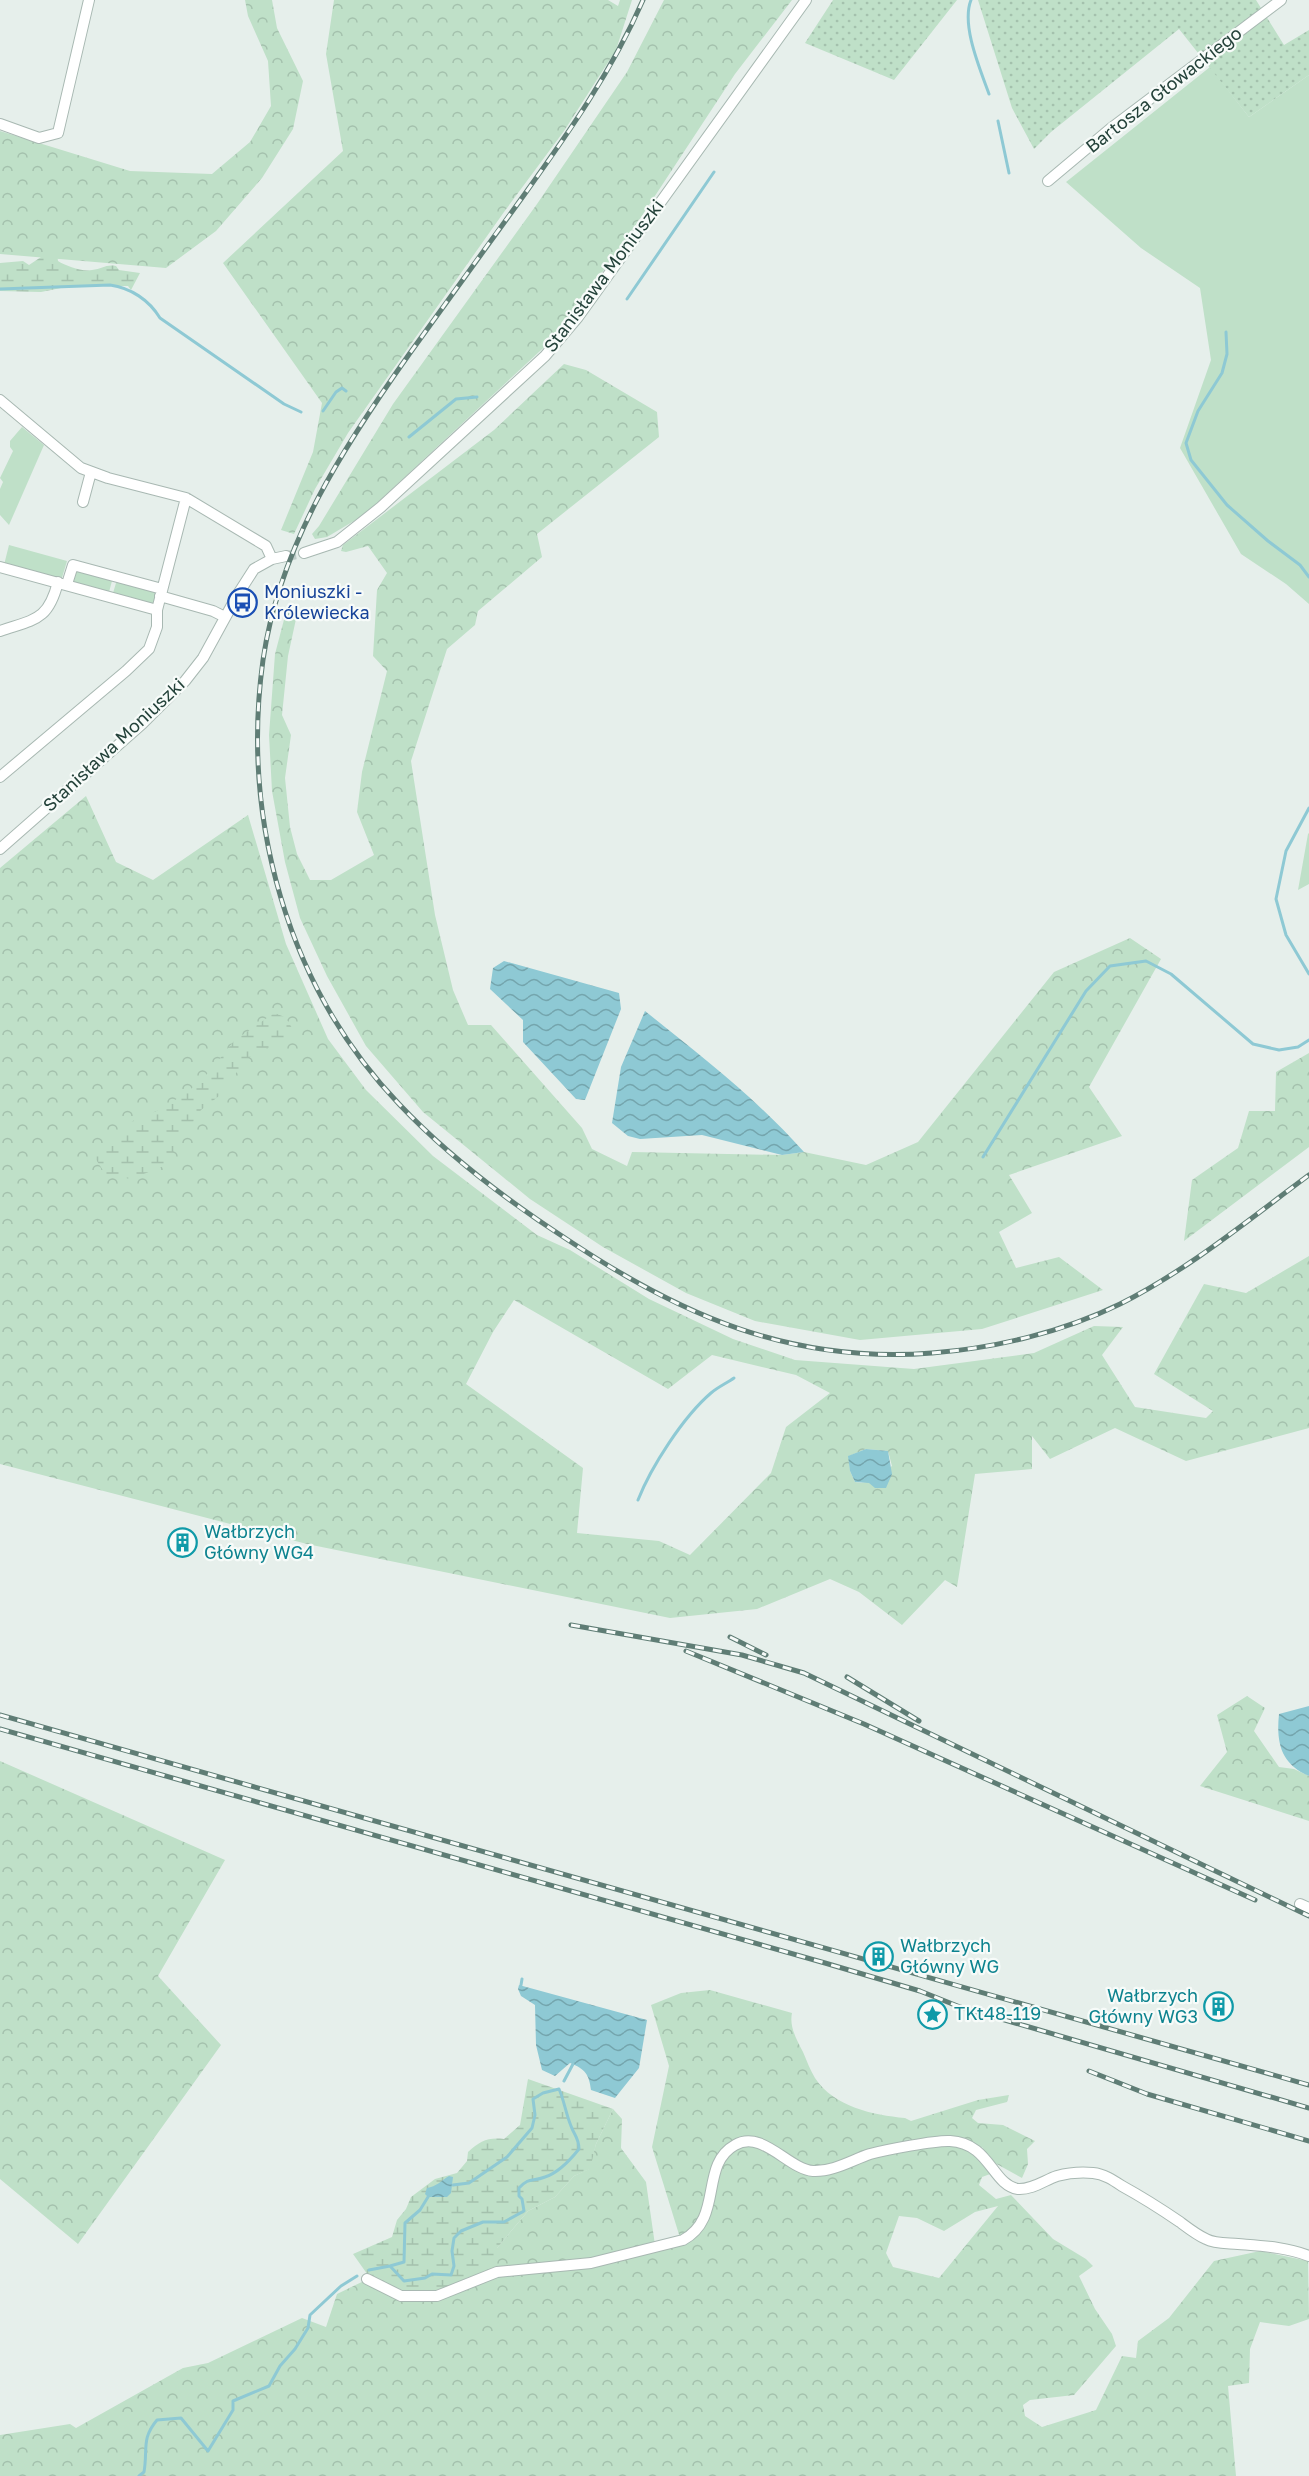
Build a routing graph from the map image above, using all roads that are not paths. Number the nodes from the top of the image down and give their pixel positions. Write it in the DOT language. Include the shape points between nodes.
graph roads {
  1 [pos="89,0"];
  2 [pos="806,0"];
  3 [pos="1281,0"];
  4 [pos="0,124"];
  5 [pos="1048,181"];
  6 [pos="0,400"];
  7 [pos="91,472"];
  8 [pos="186,498"];
  9 [pos="83,502"];
  10 [pos="304,553"];
  11 [pos="286,556"];
  12 [pos="272,560"];
  13 [pos="0,567"];
  14 [pos="114,576"];
  15 [pos="63,583"];
  16 [pos="161,593"];
  17 [pos="110,597"];
  18 [pos="157,610"];
  19 [pos="225,617"];
  20 [pos="0,631"];
  21 [pos="0,777"];
  22 [pos="0,849"];
  23 [pos="1309,2256"];
  24 [pos="367,2279"];
  1 -- 4 [label="street" via="58,133 39,138"];
  2 -- 10 [label="street, Stanisława Moniuszki" via="578,317 545,356 381,507 338,542"];
  3 -- 5 [label="street, Bartosza Głowackiego" via="1110,129"];
  6 -- 7 [label="street" via="81,468"];
  7 -- 8 [label="street"];
  7 -- 9 [label="street"];
  8 -- 12 [label="street" via="266,546"];
  8 -- 16 [label="street"];
  11 -- 12 [label="street, Stanisława Moniuszki"];
  12 -- 19 [label="street, Stanisława Moniuszki" via="254,568"];
  13 -- 15 [label="street"];
  14 -- 15 [label="street" via="73,565"];
  14 -- 16 [label="street"];
  14 -- 17 [label="street"];
  15 -- 17 [label="street"];
  15 -- 20 [label="street" via="45,613"];
  16 -- 18 [label="street"];
  16 -- 19 [label="street"];
  17 -- 18 [label="street"];
  18 -- 21 [label="street" via="157,627 149,649"];
  19 -- 22 [label="street, Stanisława Moniuszki" via="203,658 185,681"];
  23 -- 24 [label="street" via="1290,2249 1207,2240 1103,2175 1074,2173 1033,2186 1015,2187 1004,2181 980,2152 959,2142 943,2141 873,2153 814,2171 800,2168 761,2144 747,2142 735,2145 724,2155 714,2176 705,2219 683,2240 591,2263 497,2272 437,2296 401,2296"];
}
